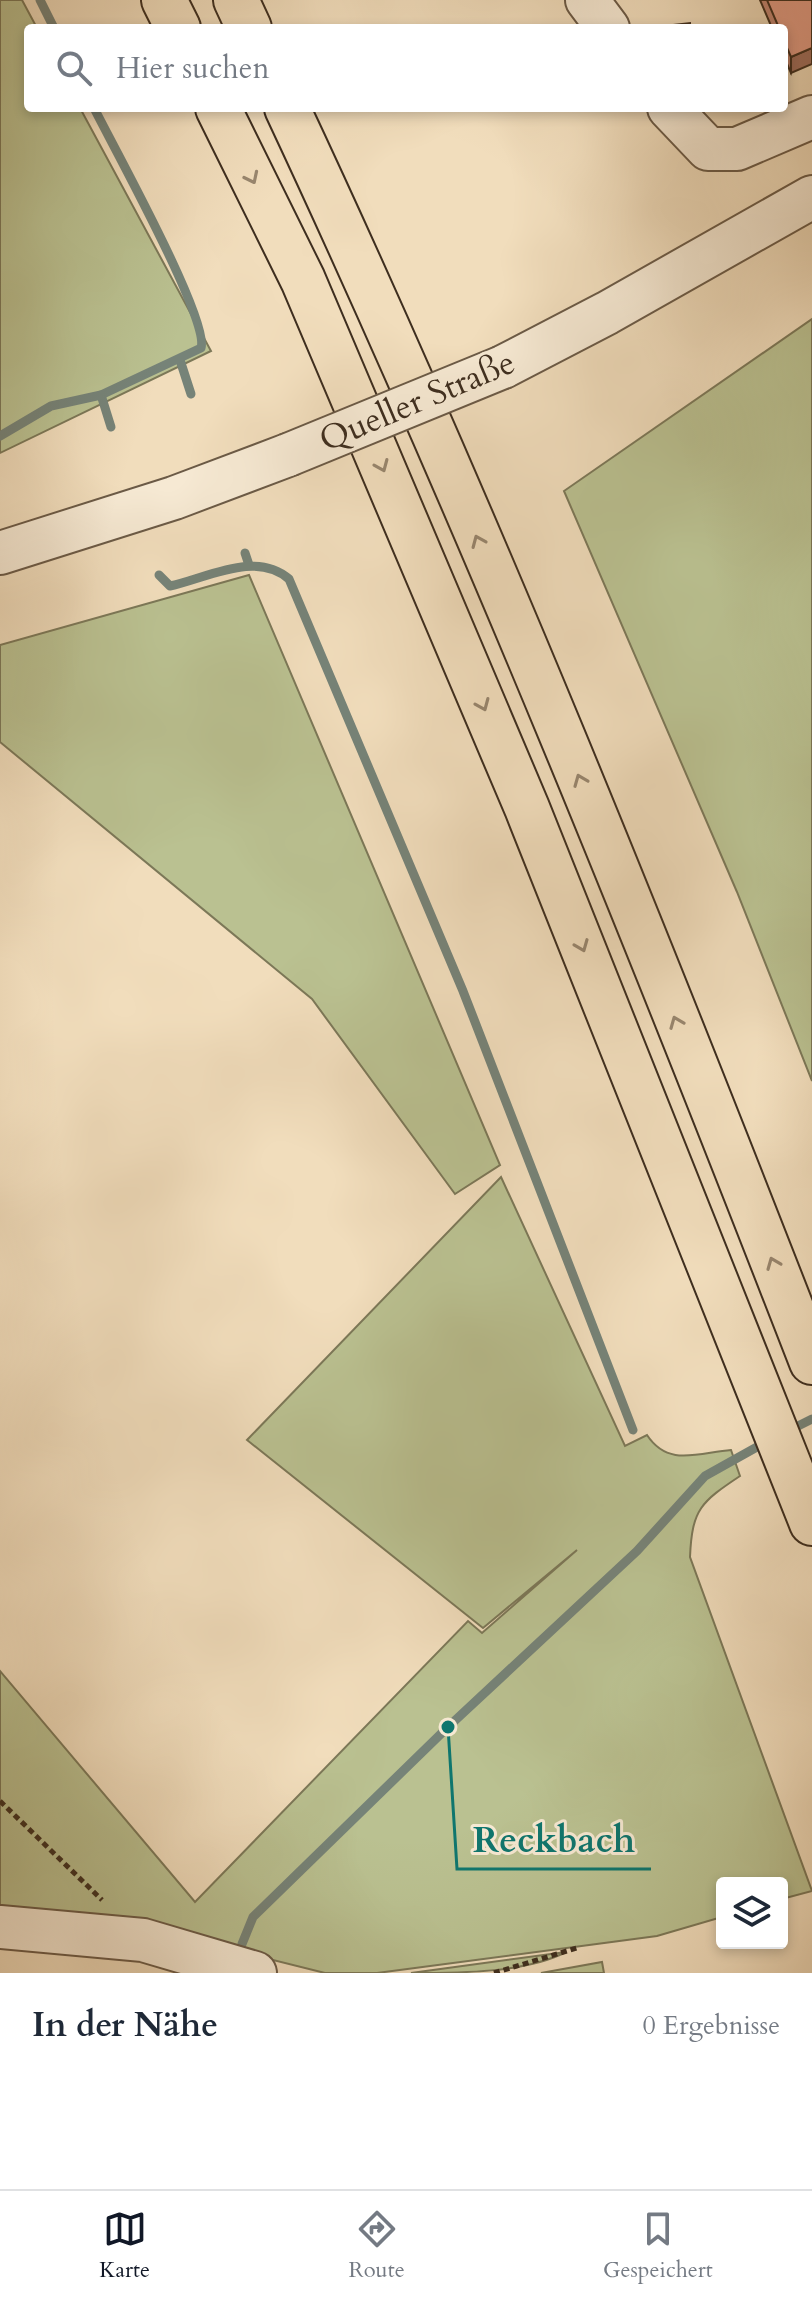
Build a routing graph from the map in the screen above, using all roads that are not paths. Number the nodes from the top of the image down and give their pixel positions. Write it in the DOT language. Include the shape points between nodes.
graph roads {
  1 [pos="164,0"];
  2 [pos="236,0"];
  3 [pos="587,0"];
  4 [pos="176,24"];
  5 [pos="247,24"];
  6 [pos="605,24"];
  7 [pos="220,112"];
  8 [pos="289,112"];
  9 [pos="673,112"];
  10 [pos="812,117"];
  11 [pos="812,197"];
  12 [pos="0,553"];
  13 [pos="812,1362"];
  14 [pos="812,1523"];
  15 [pos="0,1927"];
  16 [pos="255,1973"];
  1 -- 4 [label="highway"];
  2 -- 5 [label="highway"];
  3 -- 6 [label="street"];
  7 -- 14 [label="highway, one-way" via="303,280 527,808"];
  13 -- 8 [label="highway, one-way" via="577,773 365,276"];
  9 -- 10 [label="street" via="708,149 737,149"];
  11 -- 12 [label="street, Queller Straße, bridge" via="503,367 174,498"];
  15 -- 16 [label="street" via="143,1940"];
}
